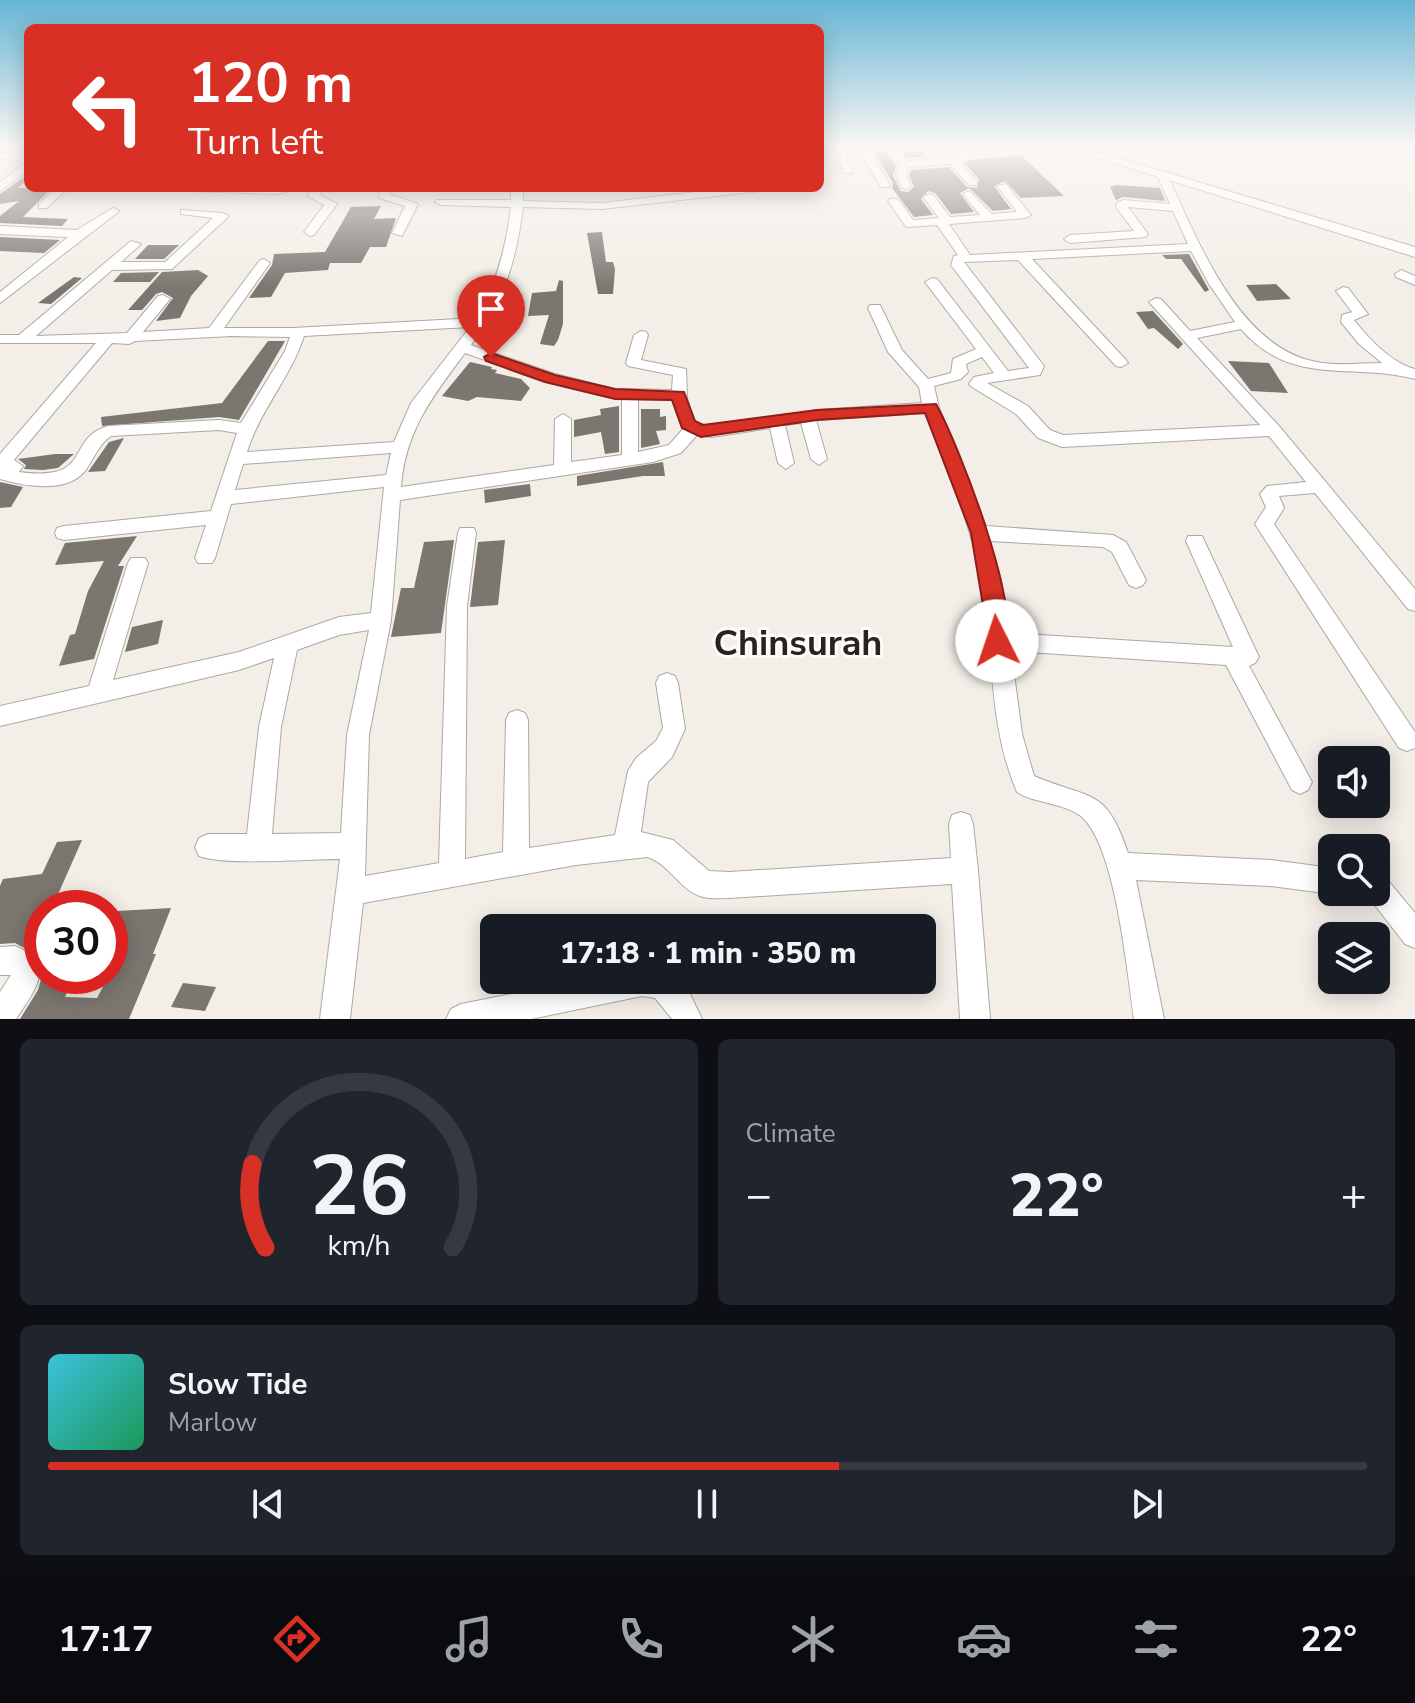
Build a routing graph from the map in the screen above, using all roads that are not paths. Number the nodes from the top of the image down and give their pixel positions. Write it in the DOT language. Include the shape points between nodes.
graph roads {
  1 [pos="56,194"];
  2 [pos="315,194"];
  3 [pos="384,194"];
  4 [pos="670,194"];
  5 [pos="974,194"];
  6 [pos="1008,194"];
  7 [pos="1171,194"];
  8 [pos="1223,194"];
  9 [pos="517,196"];
  10 [pos="929,197"];
  11 [pos="894,201"];
  12 [pos="441,202"];
  13 [pos="43,206"];
  14 [pos="1178,208"];
  15 [pos="113,211"];
  16 [pos="185,212"];
  17 [pos="989,218"];
  18 [pos="944,222"];
  19 [pos="0,230"];
  20 [pos="310,232"];
  21 [pos="398,233"];
  22 [pos="79,234"];
  23 [pos="1070,239"];
  24 [pos="135,244"];
  25 [pos="1197,247"];
  26 [pos="1415,252"];
  27 [pos="1021,255"];
  28 [pos="966,258"];
  29 [pos="264,263"];
  30 [pos="110,266"];
  31 [pos="1401,274"];
  32 [pos="1415,281"];
  33 [pos="932,282"];
  34 [pos="1343,291"];
  35 [pos="0,299"];
  36 [pos="163,299"];
  37 [pos="1156,302"];
  38 [pos="875,308"];
  39 [pos="481,322"];
  40 [pos="1244,324"];
  41 [pos="214,332"];
  42 [pos="298,333"];
  43 [pos="641,335"];
  44 [pos="1187,336"];
  45 [pos="22,340"];
  46 [pos="129,340"];
  47 [pos="2,341"];
  48 [pos="106,341"];
  49 [pos="462,347"];
  50 [pos="985,351"];
  51 [pos="1121,363"];
  52 [pos="1397,368"];
  53 [pos="1415,374"];
  54 [pos="1004,376"];
  55 [pos="925,384"];
  56 [pos="630,394"];
  57 [pos="679,398"];
  58 [pos="931,408"];
  59 [pos="807,417"];
  60 [pos="563,419"];
  61 [pos="776,421"];
  62 [pos="246,429"];
  63 [pos="693,429"];
  64 [pos="1273,430"];
  65 [pos="401,447"];
  66 [pos="236,459"];
  67 [pos="630,459"];
  68 [pos="819,459"];
  69 [pos="786,463"];
  70 [pos="563,469"];
  71 [pos="1319,487"];
  72 [pos="392,488"];
  73 [pos="223,498"];
  74 [pos="217,517"];
  75 [pos="64,533"];
  76 [pos="467,533"];
  77 [pos="980,533"];
  78 [pos="1195,541"];
  79 [pos="205,558"];
  80 [pos="138,563"];
  81 [pos="1136,580"];
  82 [pos="1415,603"];
  83 [pos="381,620"];
  84 [pos="997,641"];
  85 [pos="287,645"];
  86 [pos="1232,656"];
  87 [pos="667,683"];
  88 [pos="98,693"];
  89 [pos="0,716"];
  90 [pos="517,720"];
  91 [pos="1407,740"];
  92 [pos="1300,782"];
  93 [pos="961,824"];
  94 [pos="351,846"];
  95 [pos="626,846"];
  96 [pos="208,847"];
  97 [pos="258,849"];
  98 [pos="516,862"];
  99 [pos="1120,866"];
  100 [pos="965,870"];
  101 [pos="452,874"];
  102 [pos="1318,879"];
  103 [pos="351,892"];
  104 [pos="1390,903"];
  105 [pos="1415,934"];
  106 [pos="0,961"];
  107 [pos="0,1018"];
  108 [pos="335,1019"];
  109 [pos="461,1019"];
  110 [pos="687,1019"];
  111 [pos="975,1019"];
  112 [pos="1149,1019"];
  1 -- 13 [label="street"];
  2 -- 20 [label="street" via="331,204"];
  3 -- 21 [label="street" via="412,204"];
  4 -- 9 [label="street" via="602,206"];
  5 -- 17 [label="street"];
  6 -- 17 [label="street" via="1025,215"];
  7 -- 14 [label="street"];
  8 -- 26 [label="main road"];
  9 -- 12 [label="street"];
  9 -- 39 [label="street" via="508,262"];
  10 -- 18 [label="street"];
  11 -- 18 [label="street" via="908,223"];
  14 -- 23 [label="street" via="1123,203 1142,234"];
  14 -- 25 [label="street"];
  15 -- 22 [label="street"];
  16 -- 30 [label="street" via="223,216 168,266"];
  17 -- 18 [label="street"];
  18 -- 28 [label="street"];
  19 -- 22 [label="street"];
  22 -- 35 [label="street"];
  24 -- 30 [label="street"];
  25 -- 27 [label="street"];
  25 -- 40 [label="street"];
  27 -- 28 [label="street"];
  27 -- 51 [label="street"];
  28 -- 54 [label="street" via="956,260 957,265 1037,366 1035,372"];
  29 -- 41 [label="street"];
  30 -- 45 [label="street"];
  31 -- 32 [label="street"];
  33 -- 50 [label="street"];
  34 -- 52 [label="street" via="1360,313 1348,322"];
  36 -- 46 [label="street"];
  37 -- 44 [label="street"];
  38 -- 55 [label="street" via="895,352"];
  39 -- 42 [label="street"];
  39 -- 49 [label="street"];
  40 -- 44 [label="street"];
  40 -- 52 [label="street" via="1300,364"];
  41 -- 42 [label="street"];
  41 -- 46 [label="street"];
  42 -- 62 [label="street"];
  43 -- 57 [label="street" via="633,363 681,372"];
  44 -- 64 [label="street"];
  45 -- 47 [label="street"];
  45 -- 48 [label="street"];
  46 -- 48 [label="street"];
  48 -- 62 [label="street" via="1,464 14,466 6,475 66,477 96,438 108,431 219,425"];
  49 -- 56 [label="street" via="550,378"];
  49 -- 65 [label="street" via="417,407"];
  50 -- 54 [label="street"];
  50 -- 55 [label="street" via="958,362 956,376"];
  52 -- 53 [label="street"];
  54 -- 64 [label="street" via="977,384 1022,410 1044,434 1062,441"];
  55 -- 58 [label="street"];
  56 -- 57 [label="street"];
  56 -- 67 [label="street"];
  57 -- 63 [label="street"];
  58 -- 59 [label="street"];
  58 -- 77 [label="street"];
  59 -- 61 [label="street"];
  59 -- 68 [label="street"];
  60 -- 70 [label="street"];
  61 -- 63 [label="street" via="712,432"];
  61 -- 69 [label="street"];
  62 -- 66 [label="street"];
  63 -- 67 [label="street" via="675,449"];
  64 -- 71 [label="street"];
  65 -- 66 [label="street"];
  65 -- 72 [label="street"];
  66 -- 73 [label="street"];
  67 -- 70 [label="street"];
  70 -- 72 [label="street"];
  71 -- 82 [label="street"];
  71 -- 91 [label="street" via="1273,490 1269,494 1275,508 1264,524"];
  72 -- 73 [label="street"];
  72 -- 83 [label="street"];
  73 -- 74 [label="street"];
  74 -- 75 [label="street"];
  74 -- 79 [label="street"];
  76 -- 101 [label="street" via="457,606"];
  77 -- 81 [label="street" via="1106,540 1119,547"];
  77 -- 84 [label="street"];
  78 -- 86 [label="street" via="1248,657"];
  80 -- 88 [label="street"];
  83 -- 85 [label="street" via="339,626"];
  83 -- 94 [label="street" via="358,735"];
  84 -- 86 [label="street"];
  84 -- 99 [label="street" via="1011,735 1025,784 1088,806 1101,817"];
  85 -- 88 [label="street"];
  85 -- 97 [label="street" via="270,727"];
  86 -- 92 [label="street"];
  87 -- 95 [label="street" via="674,729 664,749 636,779"];
  88 -- 89 [label="street"];
  90 -- 98 [label="street"];
  93 -- 100 [label="street"];
  94 -- 97 [label="street"];
  94 -- 103 [label="street"];
  95 -- 98 [label="street"];
  95 -- 100 [label="street" via="664,849 704,884"];
  96 -- 97 [label="street"];
  98 -- 101 [label="street"];
  99 -- 102 [label="street"];
  99 -- 112 [label="street"];
  100 -- 111 [label="street"];
  101 -- 103 [label="street"];
  103 -- 108 [label="street"];
  104 -- 105 [label="street"];
  106 -- 107 [label="street" via="15,960 26,969 25,980"];
  109 -- 110 [label="street" via="642,982 660,983 676,995"];
}
